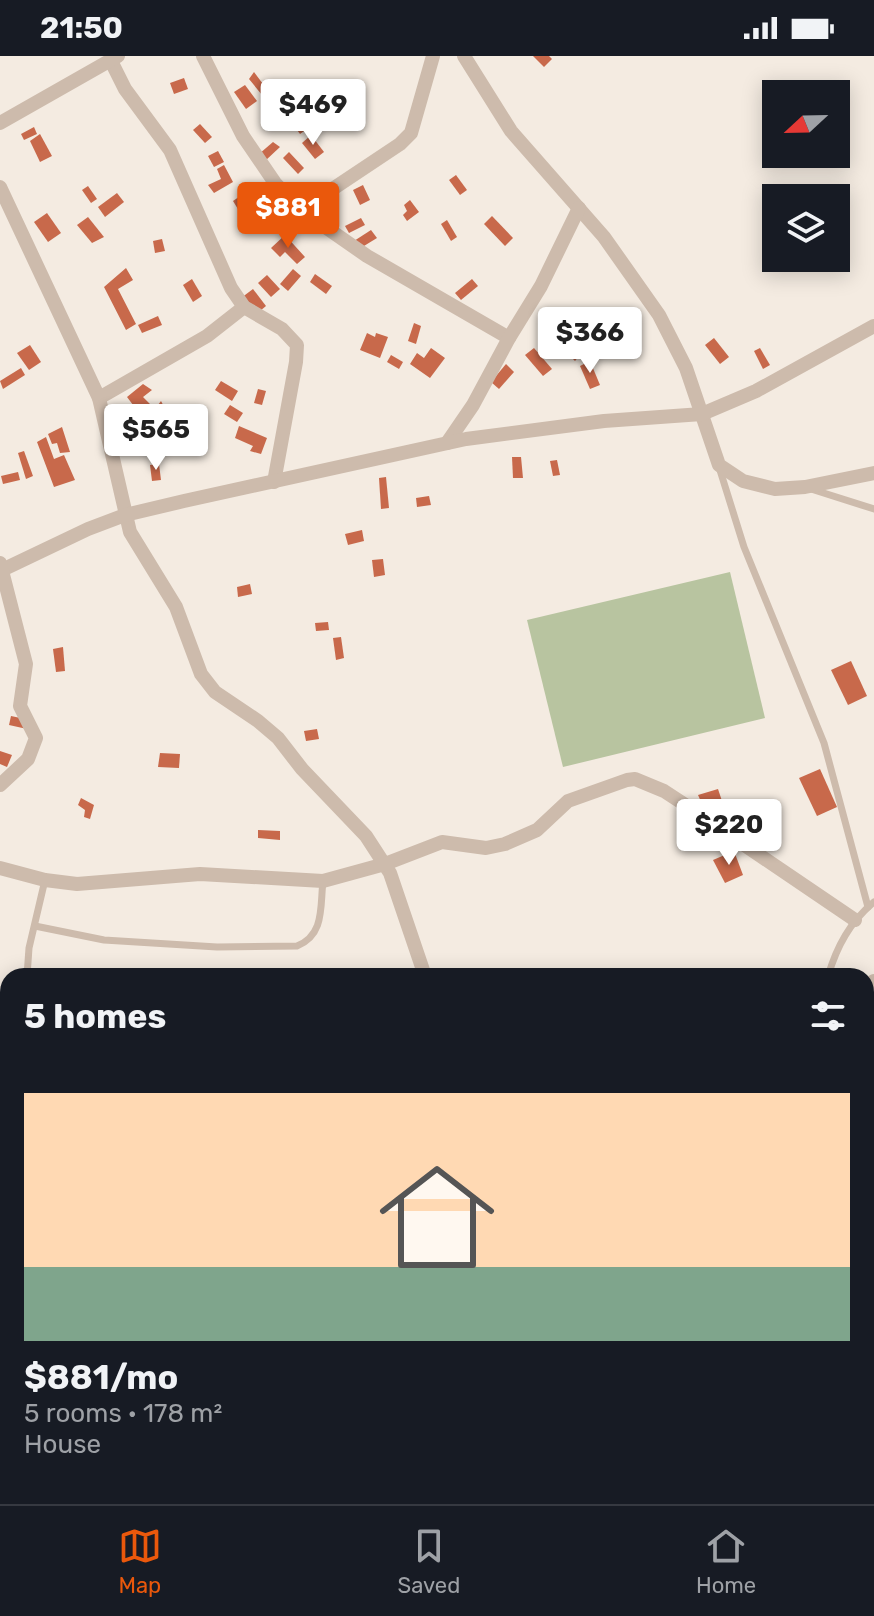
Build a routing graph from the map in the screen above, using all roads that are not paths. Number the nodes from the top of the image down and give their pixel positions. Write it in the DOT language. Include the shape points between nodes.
graph roads {
  1 [pos="203,56"];
  2 [pos="433,56"];
  3 [pos="464,56"];
  4 [pos="114,58"];
  5 [pos="0,123"];
  6 [pos="0,187"];
  7 [pos="579,208"];
  8 [pos="301,210"];
  9 [pos="244,307"];
  10 [pos="874,326"];
  11 [pos="509,338"];
  12 [pos="99,398"];
  13 [pos="702,414"];
  14 [pos="447,443"];
  15 [pos="719,465"];
  16 [pos="874,473"];
  17 [pos="274,482"];
  18 [pos="805,487"];
  19 [pos="874,509"];
  20 [pos="125,515"];
  21 [pos="1,568"];
  22 [pos="0,785"];
  23 [pos="385,864"];
  24 [pos="0,868"];
  25 [pos="45,880"];
  26 [pos="323,881"];
  27 [pos="871,905"];
  28 [pos="855,920"];
  29 [pos="35,926"];
  30 [pos="28,968"];
  31 [pos="422,968"];
  32 [pos="831,968"];
  1 -- 8 [label="street" via="243,136"];
  2 -- 8 [label="street" via="411,133"];
  3 -- 7 [label="street" via="511,131"];
  4 -- 5 [label="street"];
  4 -- 9 [label="street" via="125,89 170,150"];
  6 -- 12 [label="street"];
  7 -- 11 [label="street"];
  7 -- 13 [label="street" via="659,315"];
  8 -- 11 [label="street" via="367,256"];
  9 -- 12 [label="street" via="207,336"];
  9 -- 17 [label="street" via="288,334 298,351"];
  10 -- 13 [label="street" via="756,391"];
  11 -- 14 [label="street"];
  12 -- 20 [label="street"];
  13 -- 14 [label="street" via="562,425"];
  13 -- 15 [label="street"];
  14 -- 17 [label="street"];
  15 -- 18 [label="street" via="743,481 775,489"];
  15 -- 27 [label="lane" via="744,547 824,743"];
  16 -- 18 [label="street"];
  17 -- 20 [label="street"];
  18 -- 19 [label="lane"];
  20 -- 21 [label="street"];
  20 -- 23 [label="street" via="134,541 176,607 205,680 278,738"];
  21 -- 22 [label="street" via="26,664 20,706 36,738 28,759"];
  23 -- 26 [label="street"];
  23 -- 28 [label="street" via="442,842 486,848 505,844 537,830 568,801 635,779 677,799"];
  23 -- 31 [label="street"];
  24 -- 25 [label="street"];
  25 -- 26 [label="street" via="77,884 200,874"];
  25 -- 29 [label="lane"];
  26 -- 29 [label="lane" via="317,932 297,946 104,940"];
  27 -- 28 [label="lane"];
  28 -- 32 [label="lane"];
  29 -- 30 [label="lane"];
}
